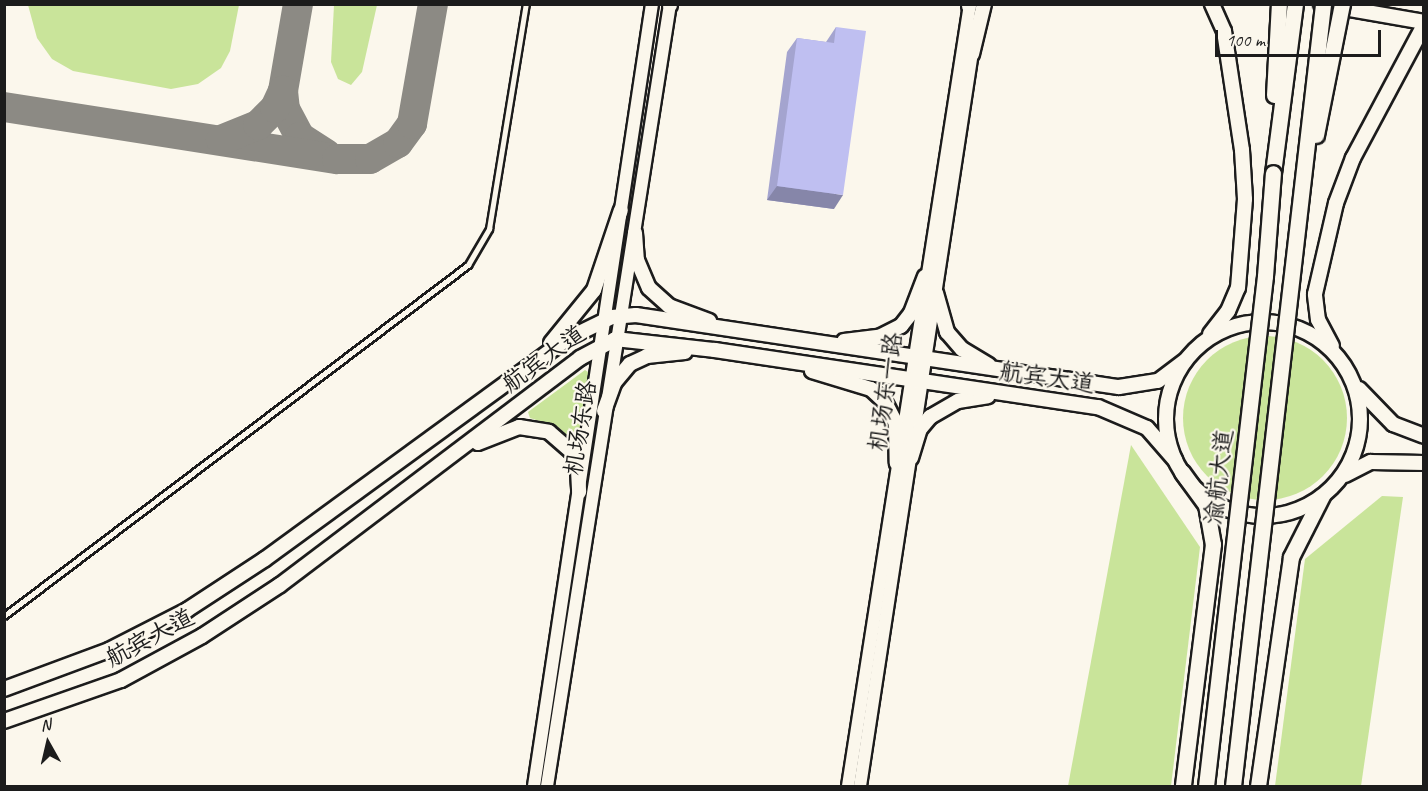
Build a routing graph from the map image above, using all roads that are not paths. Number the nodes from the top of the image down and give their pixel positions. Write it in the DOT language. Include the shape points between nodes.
graph roads {
  1 [pos="526,4"];
  2 [pos="652,4"];
  3 [pos="670,4"];
  4 [pos="1212,4"];
  5 [pos="1280,4"];
  6 [pos="1295,4"];
  7 [pos="1322,4"];
  8 [pos="1342,4"];
  9 [pos="974,5"];
  10 [pos="1424,24"];
  11 [pos="1424,45"];
  12 [pos="972,54"];
  13 [pos="1399,72"];
  14 [pos="1273,173"];
  15 [pos="621,210"];
  16 [pos="1299,221"];
  17 [pos="635,233"];
  18 [pos="925,277"];
  19 [pos="936,293"];
  20 [pos="612,318"];
  21 [pos="740,332"];
  22 [pos="615,339"];
  23 [pos="813,342"];
  24 [pos="601,344"];
  25 [pos="693,347"];
  26 [pos="715,350"];
  27 [pos="1337,356"];
  28 [pos="912,357"];
  29 [pos="1189,357"];
  30 [pos="926,359"];
  31 [pos="788,362"];
  32 [pos="529,367"];
  33 [pos="996,369"];
  34 [pos="1351,378"];
  35 [pos="916,381"];
  36 [pos="1000,393"];
  37 [pos="604,411"];
  38 [pos="1424,436"];
  39 [pos="449,457"];
  40 [pos="904,460"];
  41 [pos="1424,463"];
  42 [pos="1179,466"];
  43 [pos="1340,478"];
  44 [pos="579,492"];
  45 [pos="1322,496"];
  46 [pos="4,616"];
  47 [pos="4,689"];
  48 [pos="4,721"];
  49 [pos="534,786"];
  50 [pos="547,786"];
  51 [pos="848,786"];
  52 [pos="860,786"];
  53 [pos="1183,786"];
  54 [pos="1206,786"];
  55 [pos="1233,786"];
  56 [pos="1258,786"];
  1 -- 46 [label="lane" via="489,229 468,264"];
  2 -- 15 [label="street, 机场东路"];
  3 -- 17 [label="street, 机场东路"];
  4 -- 29 [label="main road" via="1224,31 1242,150 1244,219 1234,300"];
  5 -- 14 [label="highway"];
  6 -- 14 [label="highway"];
  7 -- 10 [label="main road"];
  7 -- 16 [label="highway, bridge"];
  8 -- 16 [label="highway, bridge"];
  9 -- 12 [label="main road"];
  9 -- 18 [label="street, 机场东一路"];
  10 -- 13 [label="main road"];
  11 -- 13 [label="main road"];
  12 -- 19 [label="street, 机场东一路"];
  13 -- 27 [label="main road" via="1343,182 1318,276 1318,320"];
  14 -- 54 [label="highway, 渝航大道, bridge" via="1265,276"];
  15 -- 20 [label="street, 机场东路"];
  15 -- 32 [label="main road" via="603,270 588,301"];
  16 -- 55 [label="highway, 渝航大道, bridge" via="1278,370"];
  17 -- 20 [label="street, 机场东路"];
  17 -- 21 [label="main road" via="640,270 656,296 669,306"];
  18 -- 23 [label="main road" via="911,313 891,333 866,340"];
  18 -- 28 [label="street, 机场东一路"];
  19 -- 30 [label="street, 机场东一路"];
  19 -- 33 [label="main road" via="947,332 962,349"];
  20 -- 21 [label="main road, 航宾大道" via="636,315"];
  20 -- 22 [label="street, 机场东路"];
  20 -- 24 [label="street, 机场东路"];
  20 -- 32 [label="main road, 航宾大道" via="567,339"];
  21 -- 23 [label="main road, 航宾大道"];
  21 -- 25 [label="main road" via="678,329 677,338"];
  22 -- 24 [label="main road, 航宾大道"];
  22 -- 25 [label="main road, 航宾大道"];
  22 -- 37 [label="street, 机场东路"];
  23 -- 28 [label="main road, 航宾大道"];
  24 -- 39 [label="main road, 航宾大道"];
  24 -- 44 [label="street, 机场东路"];
  25 -- 26 [label="main road, 航宾大道"];
  26 -- 31 [label="main road, 航宾大道"];
  26 -- 37 [label="main road" via="658,354 637,360 619,376"];
  27 -- 29 [label="main road" via="1306,332 1272,323 1224,330"];
  27 -- 34 [label="main road"];
  28 -- 30 [label="main road, 航宾大道"];
  28 -- 35 [label="street, 机场东一路"];
  29 -- 33 [label="main road, 航宾大道" via="1158,381 1134,388"];
  29 -- 42 [label="main road" via="1173,383 1167,409 1167,435"];
  30 -- 33 [label="main road, 航宾大道"];
  30 -- 35 [label="street, 机场东一路"];
  31 -- 35 [label="main road, 航宾大道"];
  31 -- 40 [label="main road" via="879,395 896,424"];
  32 -- 47 [label="main road, 航宾大道" via="265,559 187,609 98,655"];
  34 -- 38 [label="main road" via="1379,414"];
  34 -- 43 [label="main road" via="1359,403 1360,429 1353,455"];
  35 -- 36 [label="main road, 航宾大道"];
  35 -- 40 [label="street, 机场东一路"];
  36 -- 40 [label="main road" via="958,401 938,411 920,429"];
  36 -- 42 [label="main road, 航宾大道" via="1114,412 1147,428"];
  37 -- 50 [label="street, 机场东路"];
  39 -- 44 [label="main road" via="508,429 539,428 558,437 572,452"];
  39 -- 48 [label="main road, 航宾大道" via="280,585 192,642 80,698"];
  40 -- 51 [label="street, 机场东一路"];
  40 -- 52 [label="street, 机场东一路"];
  41 -- 43 [label="main road" via="1371,462"];
  42 -- 45 [label="main road" via="1210,500 1241,513 1291,512"];
  42 -- 53 [label="highway" via="1210,516 1213,544"];
  43 -- 45 [label="main road"];
  44 -- 49 [label="street, 机场东路"];
  45 -- 56 [label="highway" via="1291,557"];
}
